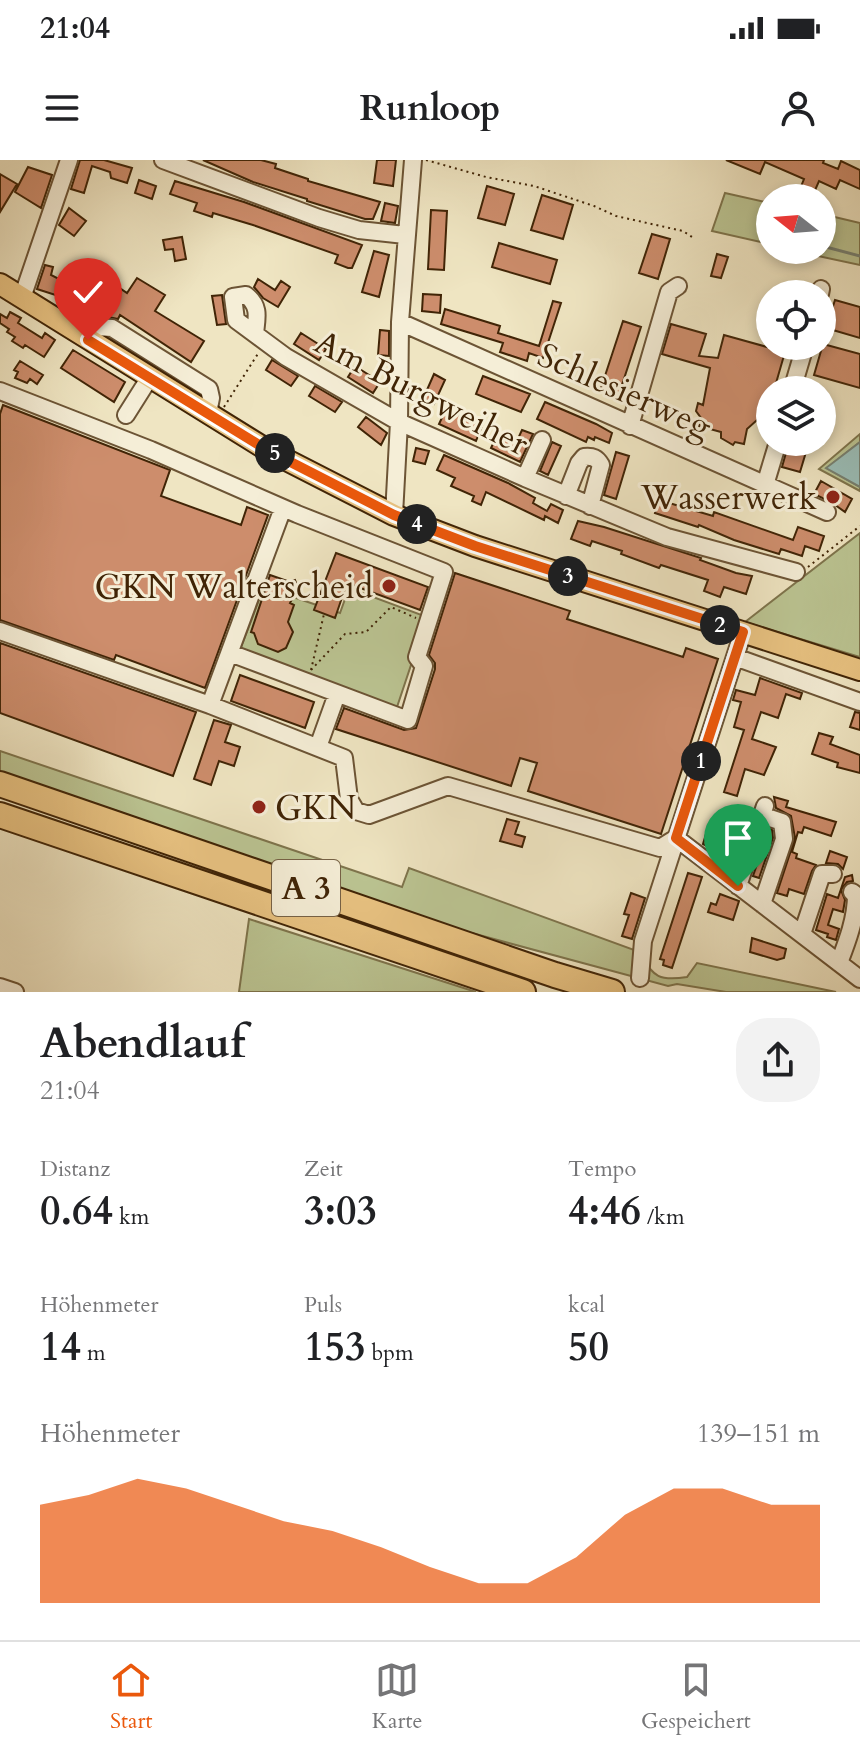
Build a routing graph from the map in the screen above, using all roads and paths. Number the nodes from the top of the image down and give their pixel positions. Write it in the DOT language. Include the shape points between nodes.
graph roads {
  1 [pos="69,160"];
  2 [pos="163,160"];
  3 [pos="413,160"];
  4 [pos="425,160"];
  5 [pos="405,235"];
  6 [pos="692,237"];
  7 [pos="0,284"];
  8 [pos="678,286"];
  9 [pos="22,298"];
  10 [pos="400,322"];
  11 [pos="261,337"];
  12 [pos="88,340"];
  13 [pos="150,377"];
  14 [pos="0,391"];
  15 [pos="126,415"];
  16 [pos="212,415"];
  17 [pos="399,422"];
  18 [pos="630,426"];
  19 [pos="542,440"];
  20 [pos="774,456"];
  21 [pos="525,478"];
  22 [pos="765,485"];
  23 [pos="566,496"];
  24 [pos="590,506"];
  25 [pos="283,508"];
  26 [pos="827,512"];
  27 [pos="394,515"];
  28 [pos="860,526"];
  29 [pos="796,572"];
  30 [pos="324,614"];
  31 [pos="428,623"];
  32 [pos="0,631"];
  33 [pos="743,632"];
  34 [pos="230,653"];
  35 [pos="735,657"];
  36 [pos="860,670"];
  37 [pos="337,694"];
  38 [pos="860,702"];
  39 [pos="210,705"];
  40 [pos="318,747"];
  41 [pos="0,784"];
  42 [pos="0,815"];
  43 [pos="676,838"];
  44 [pos="833,874"];
  45 [pos="738,886"];
  46 [pos="852,892"];
  47 [pos="762,904"];
  48 [pos="802,934"];
  49 [pos="839,963"];
  50 [pos="640,978"];
  51 [pos="860,979"];
  52 [pos="0,987"];
  53 [pos="15,992"];
  54 [pos="523,992"];
  55 [pos="612,992"];
  1 -- 9 [label="street"];
  2 -- 5 [label="street" via="319,218 359,230"];
  3 -- 5 [label="street"];
  4 -- 6 [label="path" via="534,186"];
  5 -- 10 [label="street"];
  7 -- 9 [label="main road"];
  8 -- 18 [label="street" via="669,292"];
  9 -- 12 [label="main road"];
  10 -- 17 [label="street"];
  10 -- 18 [label="street, Schlesierweg"];
  11 -- 16 [label="path"];
  11 -- 17 [label="street, Am Burgweiher"];
  12 -- 13 [label="main road"];
  12 -- 16 [label="street" via="97,327 112,328 209,389"];
  13 -- 15 [label="street"];
  13 -- 16 [label="main road"];
  14 -- 25 [label="street"];
  16 -- 27 [label="main road"];
  17 -- 21 [label="street, Am Burgweiher"];
  17 -- 27 [label="street"];
  18 -- 22 [label="street, Schlesierweg"];
  19 -- 21 [label="street"];
  20 -- 22 [label="street"];
  21 -- 23 [label="street, Am Burgweiher"];
  22 -- 26 [label="street, Schlesierweg"];
  23 -- 24 [label="street, Am Burgweiher"];
  23 -- 24 [label="street" via="579,463 591,456 601,465"];
  24 -- 29 [label="street, Am Burgweiher" via="667,537"];
  25 -- 31 [label="street" via="444,572"];
  25 -- 34 [label="street"];
  27 -- 33 [label="main road"];
  28 -- 29 [label="path"];
  30 -- 31 [label="path" via="311,671 345,634 366,632 391,607"];
  31 -- 37 [label="street" via="417,657 424,666 408,720"];
  32 -- 39 [label="street"];
  33 -- 35 [label="street"];
  33 -- 36 [label="main road"];
  34 -- 37 [label="street"];
  34 -- 39 [label="street"];
  35 -- 38 [label="street"];
  35 -- 43 [label="street"];
  37 -- 40 [label="street"];
  39 -- 40 [label="street"];
  40 -- 43 [label="street" via="344,758 349,799 356,811 369,815 448,786 660,848"];
  41 -- 55 [label="highway, A 3"];
  42 -- 54 [label="highway, A 3"];
  43 -- 45 [label="street"];
  43 -- 50 [label="street" via="643,941"];
  44 -- 48 [label="street" via="822,874"];
  45 -- 47 [label="street"];
  45 -- 47 [label="street" via="766,811 782,822 784,839"];
  46 -- 49 [label="street" via="856,902"];
  47 -- 48 [label="street"];
  48 -- 49 [label="street"];
  49 -- 51 [label="street"];
  52 -- 53 [label="street"];
}
